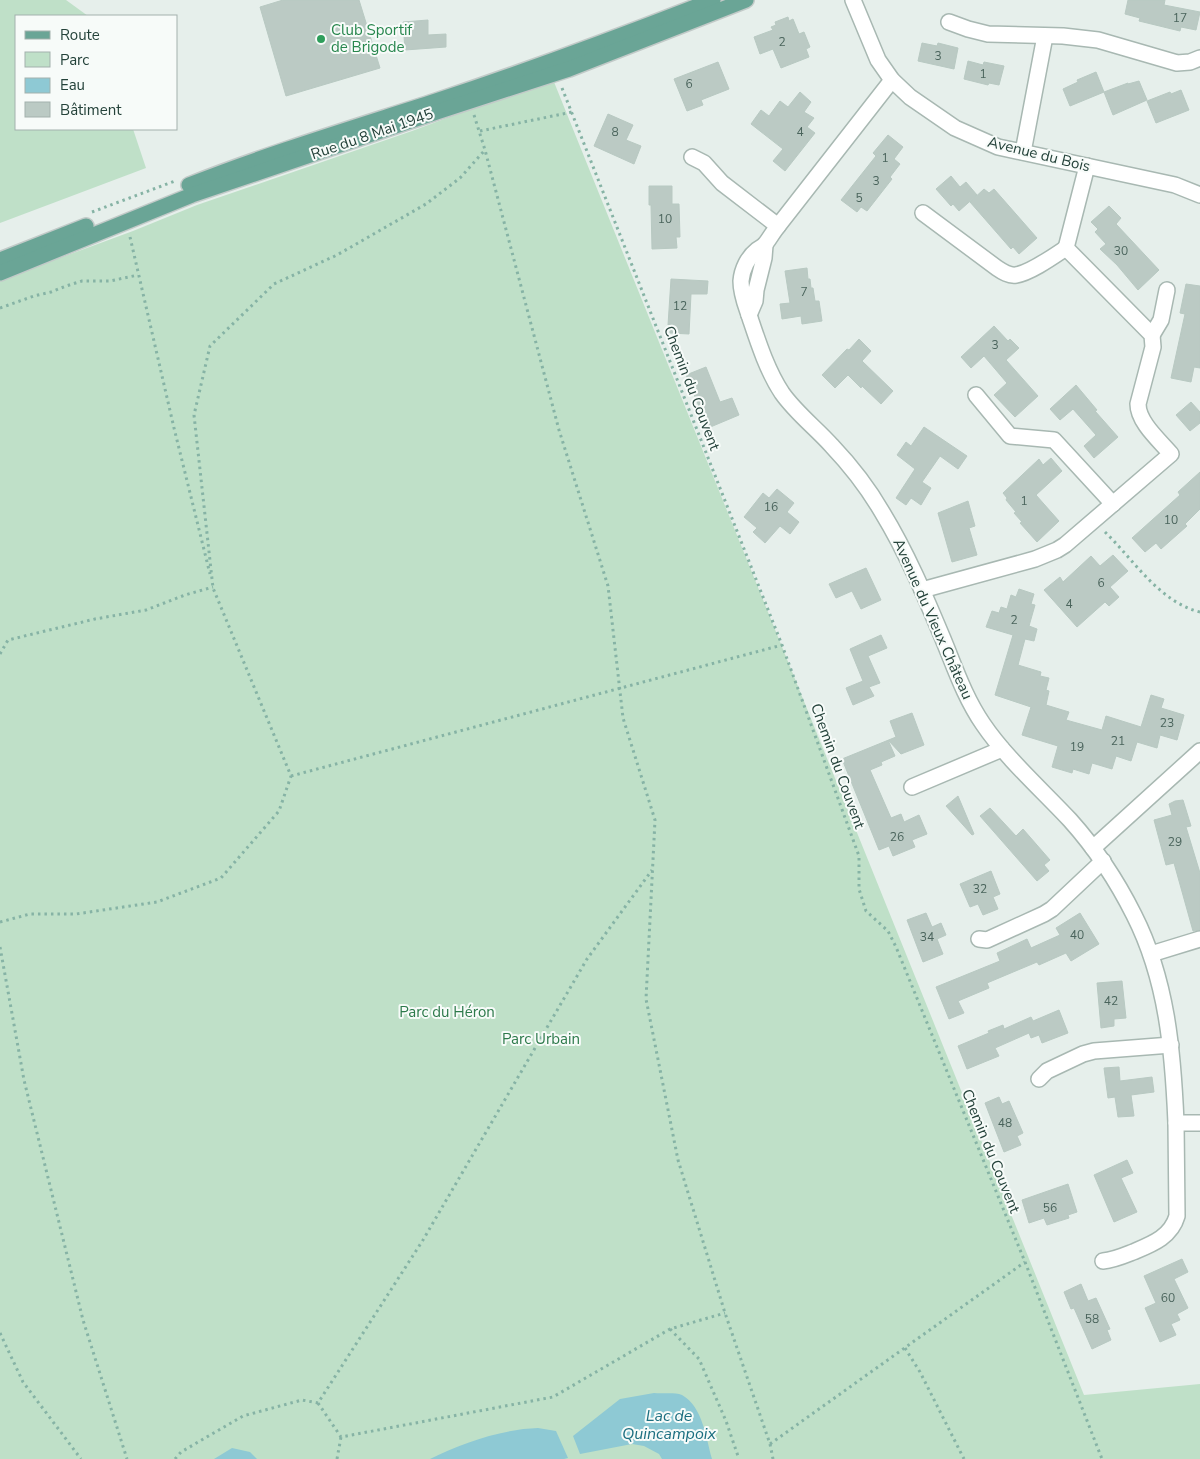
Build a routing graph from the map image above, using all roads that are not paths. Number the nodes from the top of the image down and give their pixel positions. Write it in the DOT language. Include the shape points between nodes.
graph roads {
  1 [pos="713,0"];
  2 [pos="746,0"];
  3 [pos="853,0"];
  4 [pos="948,22"];
  5 [pos="1045,36"];
  6 [pos="1200,58"];
  7 [pos="892,80"];
  8 [pos="1023,152"];
  9 [pos="692,157"];
  10 [pos="1087,166"];
  11 [pos="1200,195"];
  12 [pos="923,213"];
  13 [pos="778,226"];
  14 [pos="1066,248"];
  15 [pos="0,260"];
  16 [pos="0,273"];
  17 [pos="1167,290"];
  18 [pos="1152,335"];
  19 [pos="976,396"];
  20 [pos="1113,504"];
  21 [pos="922,590"];
  22 [pos="1002,749"];
  23 [pos="1200,751"];
  24 [pos="912,787"];
  25 [pos="1094,848"];
  26 [pos="1103,861"];
  27 [pos="1200,939"];
  28 [pos="979,940"];
  29 [pos="1151,954"];
  30 [pos="1171,1045"];
  31 [pos="1039,1079"];
  32 [pos="1176,1123"];
  33 [pos="1200,1123"];
  34 [pos="1103,1261"];
  1 -- 15 [label="main road, Rue du 8 Mai 1945" via="561,58 212,177"];
  2 -- 16 [label="main road, Rue du 8 Mai 1945" via="556,74 192,195"];
  3 -- 7 [label="street, Avenue du Bois" via="878,60"];
  4 -- 5 [label="street" via="988,34"];
  5 -- 6 [label="street" via="1098,40 1177,63"];
  5 -- 8 [label="street"];
  7 -- 8 [label="street, Avenue du Bois" via="910,97 955,128 998,147"];
  7 -- 13 [label="street, Avenue du Vieux Château"];
  8 -- 10 [label="street, Avenue du Bois"];
  9 -- 13 [label="street"];
  10 -- 11 [label="street, Avenue du Bois" via="1175,186"];
  10 -- 14 [label="street"];
  12 -- 14 [label="street" via="1005,274 1025,272"];
  13 -- 21 [label="street, Avenue du Vieux Château" via="765,245 756,301 749,315 769,369 781,391 860,479 892,529"];
  14 -- 18 [label="street"];
  17 -- 18 [label="street" via="1161,320"];
  18 -- 20 [label="street" via="1153,347 1138,410 1143,421 1171,454"];
  19 -- 20 [label="street" via="1010,436 1054,440"];
  20 -- 21 [label="street" via="1065,545 1047,555"];
  21 -- 22 [label="street, Avenue du Vieux Château" via="967,697"];
  22 -- 24 [label="street"];
  22 -- 25 [label="street, Avenue du Vieux Château"];
  23 -- 25 [label="street"];
  25 -- 26 [label="street, Avenue du Vieux Château"];
  26 -- 28 [label="street" via="1052,909 987,940"];
  26 -- 29 [label="street, Avenue du Vieux Château"];
  27 -- 29 [label="street"];
  29 -- 30 [label="street, Avenue du Vieux Château"];
  30 -- 31 [label="street" via="1094,1051 1047,1071"];
  30 -- 32 [label="street, Avenue du Vieux Château"];
  32 -- 33 [label="street"];
  32 -- 34 [label="street, Avenue du Vieux Château" via="1175,1222 1154,1243"];
}
